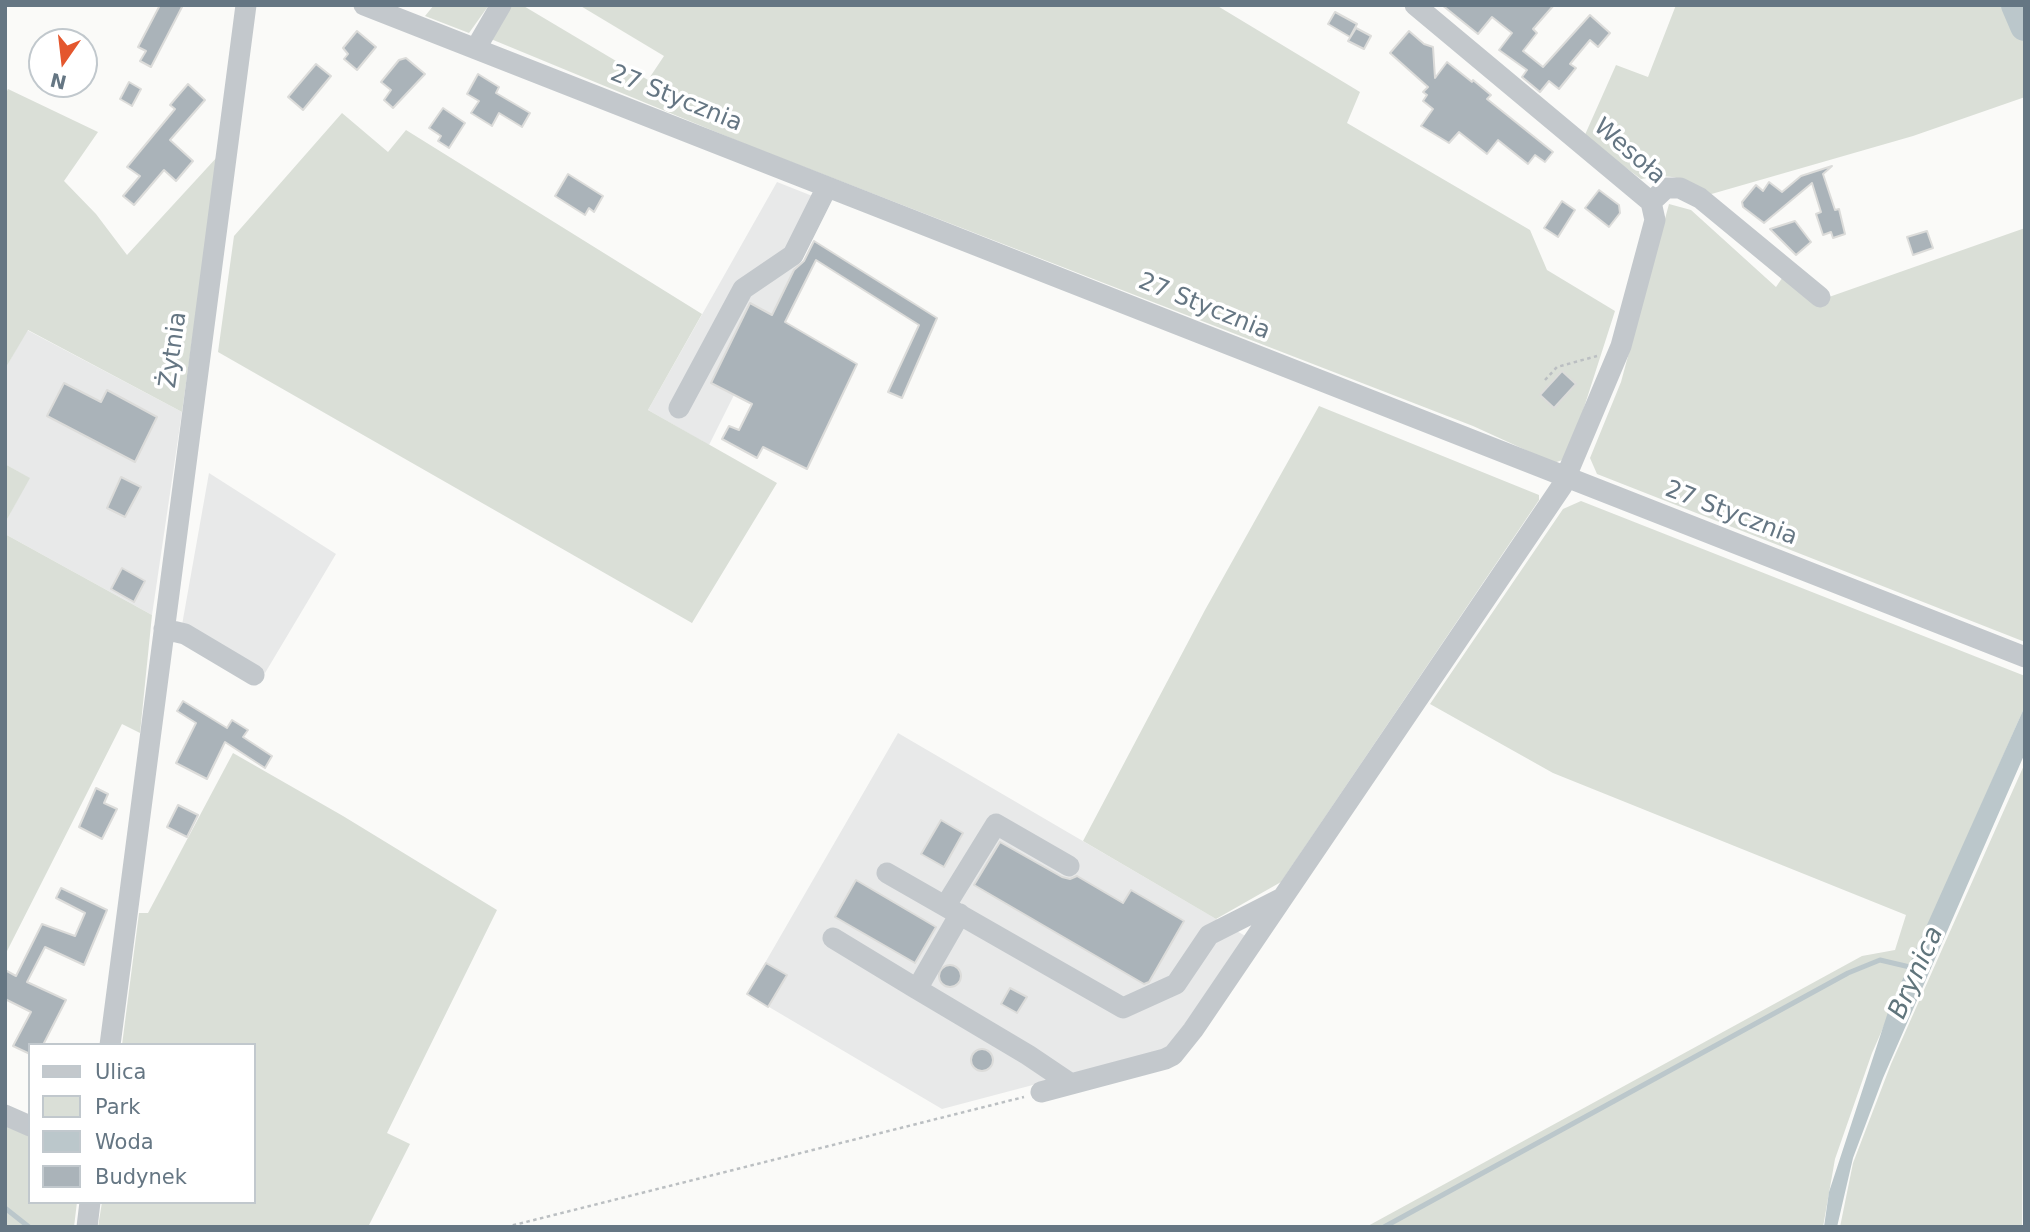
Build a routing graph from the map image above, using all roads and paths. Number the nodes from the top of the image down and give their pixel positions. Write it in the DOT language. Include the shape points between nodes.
graph roads {
  1 [pos="246,5"];
  2 [pos="364,5"];
  3 [pos="501,5"];
  4 [pos="1416,5"];
  5 [pos="476,48"];
  6 [pos="827,187"];
  7 [pos="1651,202"];
  8 [pos="1820,298"];
  9 [pos="1618,356"];
  10 [pos="1545,380"];
  11 [pos="679,408"];
  12 [pos="1566,478"];
  13 [pos="164,629"];
  14 [pos="2022,656"];
  15 [pos="254,675"];
  16 [pos="1069,866"];
  17 [pos="887,873"];
  18 [pos="1280,899"];
  19 [pos="953,910"];
  20 [pos="833,938"];
  21 [pos="917,989"];
  22 [pos="110,1043"];
  23 [pos="1071,1084"];
  24 [pos="1041,1092"];
  25 [pos="5,1115"];
  26 [pos="28,1125"];
  27 [pos="90,1204"];
  28 [pos="87,1227"];
  29 [pos="506,1227"];
  1 -- 13 [label="street, Żytnia"];
  2 -- 5 [label="street, 27 Stycznia"];
  3 -- 5 [label="street"];
  4 -- 7 [label="street, Wesoła"];
  5 -- 6 [label="street, 27 Stycznia"];
  6 -- 11 [label="street" via="793,255 743,289"];
  6 -- 12 [label="street, 27 Stycznia"];
  7 -- 8 [label="street" via="1666,188 1681,188 1700,198"];
  7 -- 9 [label="street, Wesoła" via="1655,220"];
  9 -- 10 [label="path" via="1573,360"];
  9 -- 12 [label="street, Wesoła"];
  12 -- 14 [label="street, 27 Stycznia"];
  12 -- 18 [label="street, Wesoła"];
  13 -- 15 [label="street" via="185,634"];
  13 -- 22 [label="street, Żytnia"];
  16 -- 19 [label="street" via="996,824"];
  17 -- 19 [label="street"];
  18 -- 19 [label="street" via="1209,935 1176,984 1123,1008"];
  18 -- 23 [label="street, Wesoła" via="1237,968 1173,1055"];
  19 -- 21 [label="street"];
  20 -- 21 [label="street"];
  21 -- 23 [label="street"];
  23 -- 24 [label="street, Wesoła"];
  24 -- 29 [label="path"];
  25 -- 26 [label="street"];
  27 -- 28 [label="street"];
}
